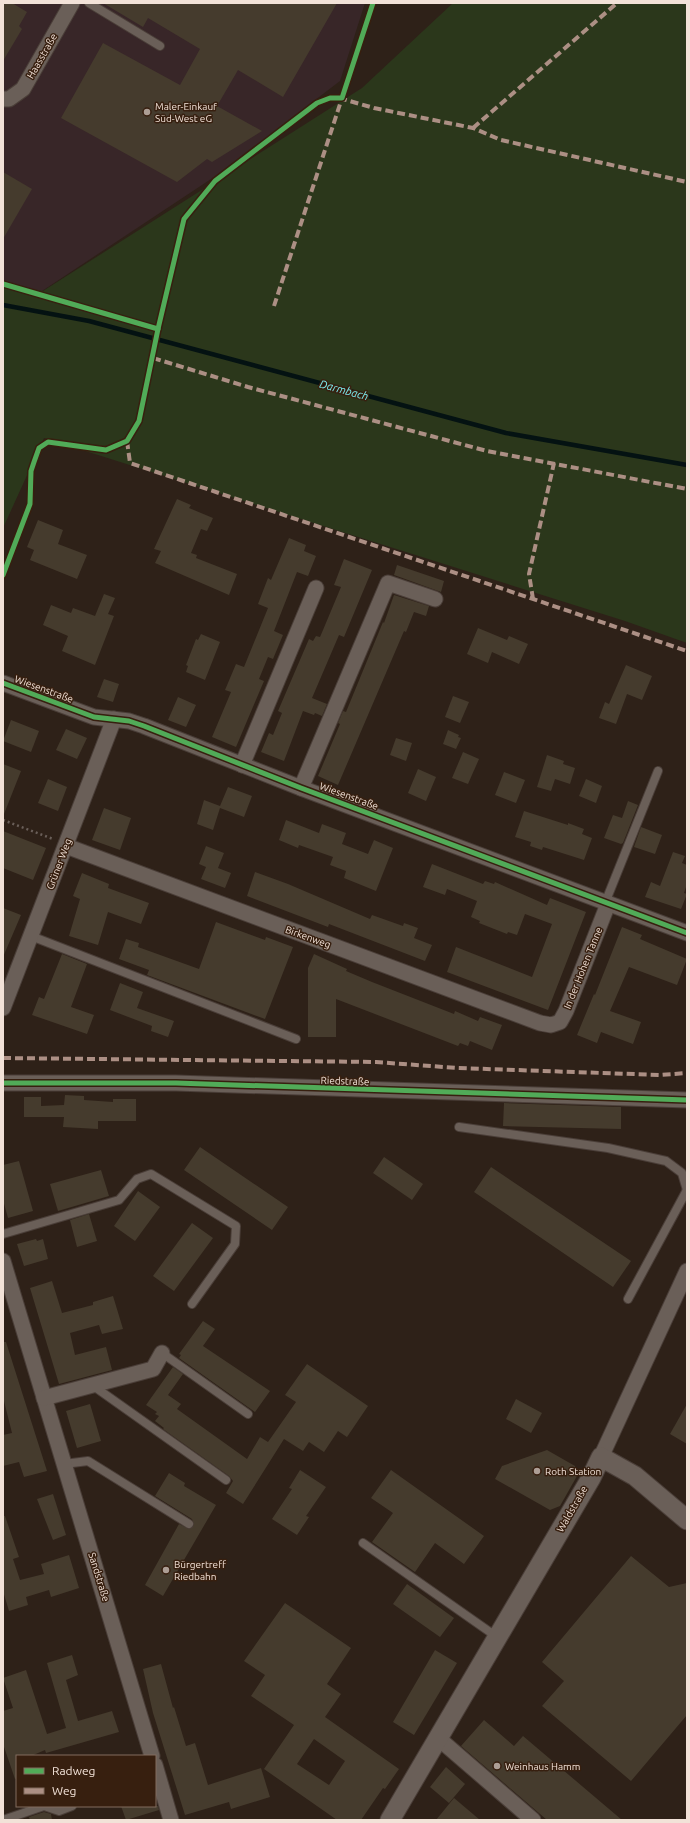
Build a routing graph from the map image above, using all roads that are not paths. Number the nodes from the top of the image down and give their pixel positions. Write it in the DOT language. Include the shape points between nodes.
graph roads {
  1 [pos="72,3"];
  2 [pos="89,3"];
  3 [pos="160,46"];
  4 [pos="3,99"];
  5 [pos="316,588"];
  6 [pos="435,599"];
  7 [pos="3,683"];
  8 [pos="114,719"];
  9 [pos="242,765"];
  10 [pos="658,771"];
  11 [pos="301,788"];
  12 [pos="66,845"];
  13 [pos="607,904"];
  14 [pos="685,928"];
  15 [pos="31,936"];
  16 [pos="3,1008"];
  17 [pos="551,1025"];
  18 [pos="296,1039"];
  19 [pos="3,1083"];
  20 [pos="687,1100"];
  21 [pos="459,1127"];
  22 [pos="687,1190"];
  23 [pos="3,1234"];
  24 [pos="3,1261"];
  25 [pos="687,1271"];
  26 [pos="628,1299"];
  27 [pos="192,1304"];
  28 [pos="162,1353"];
  29 [pos="92,1385"];
  30 [pos="44,1398"];
  31 [pos="248,1414"];
  32 [pos="601,1457"];
  33 [pos="64,1464"];
  34 [pos="226,1480"];
  35 [pos="687,1520"];
  36 [pos="189,1524"];
  37 [pos="363,1543"];
  38 [pos="497,1637"];
  39 [pos="438,1738"];
  40 [pos="152,1755"];
  41 [pos="156,1768"];
  42 [pos="41,1807"];
  43 [pos="47,1807"];
  44 [pos="69,1807"];
  45 [pos="3,1820"];
  46 [pos="171,1820"];
  47 [pos="390,1820"];
  48 [pos="533,1820"];
  1 -- 4 [label="street, Haasstraße" via="23,88 9,99"];
  2 -- 3 [label="lane"];
  5 -- 9 [label="street"];
  6 -- 11 [label="street" via="388,583"];
  7 -- 8 [label="street, Wiesenstraße" via="94,717"];
  8 -- 9 [label="street, Wiesenstraße" via="144,726"];
  8 -- 12 [label="street, Grüner Weg"];
  9 -- 11 [label="street, Wiesenstraße"];
  10 -- 13 [label="lane"];
  11 -- 13 [label="street, Wiesenstraße" via="447,841"];
  12 -- 15 [label="street, Grüner Weg"];
  12 -- 17 [label="street, Birkenweg"];
  13 -- 14 [label="street, Wiesenstraße"];
  13 -- 17 [label="street, In der Hohen Tanne" via="566,1011 560,1022"];
  15 -- 16 [label="street, Grüner Weg"];
  15 -- 18 [label="lane"];
  19 -- 20 [label="street, Riedstraße" via="176,1084"];
  21 -- 22 [label="lane" via="608,1148 666,1161 682,1173"];
  22 -- 26 [label="lane"];
  23 -- 27 [label="lane" via="119,1200 137,1179 151,1174 236,1226 235,1244"];
  24 -- 30 [label="street, Sandstraße"];
  25 -- 32 [label="street, Waldstraße"];
  28 -- 29 [label="street" via="153,1369"];
  28 -- 31 [label="lane"];
  29 -- 30 [label="street"];
  29 -- 34 [label="lane"];
  30 -- 33 [label="street, Sandstraße"];
  32 -- 35 [label="street" via="635,1476"];
  32 -- 38 [label="street, Waldstraße"];
  33 -- 36 [label="lane" via="88,1461"];
  33 -- 40 [label="street, Sandstraße"];
  37 -- 38 [label="lane"];
  38 -- 39 [label="street, Waldstraße"];
  39 -- 47 [label="street, Waldstraße"];
  39 -- 48 [label="street"];
  41 -- 46 [label="street"];
  42 -- 45 [label="lane"];
  43 -- 44 [label="lane" via="59,1811"];
}
